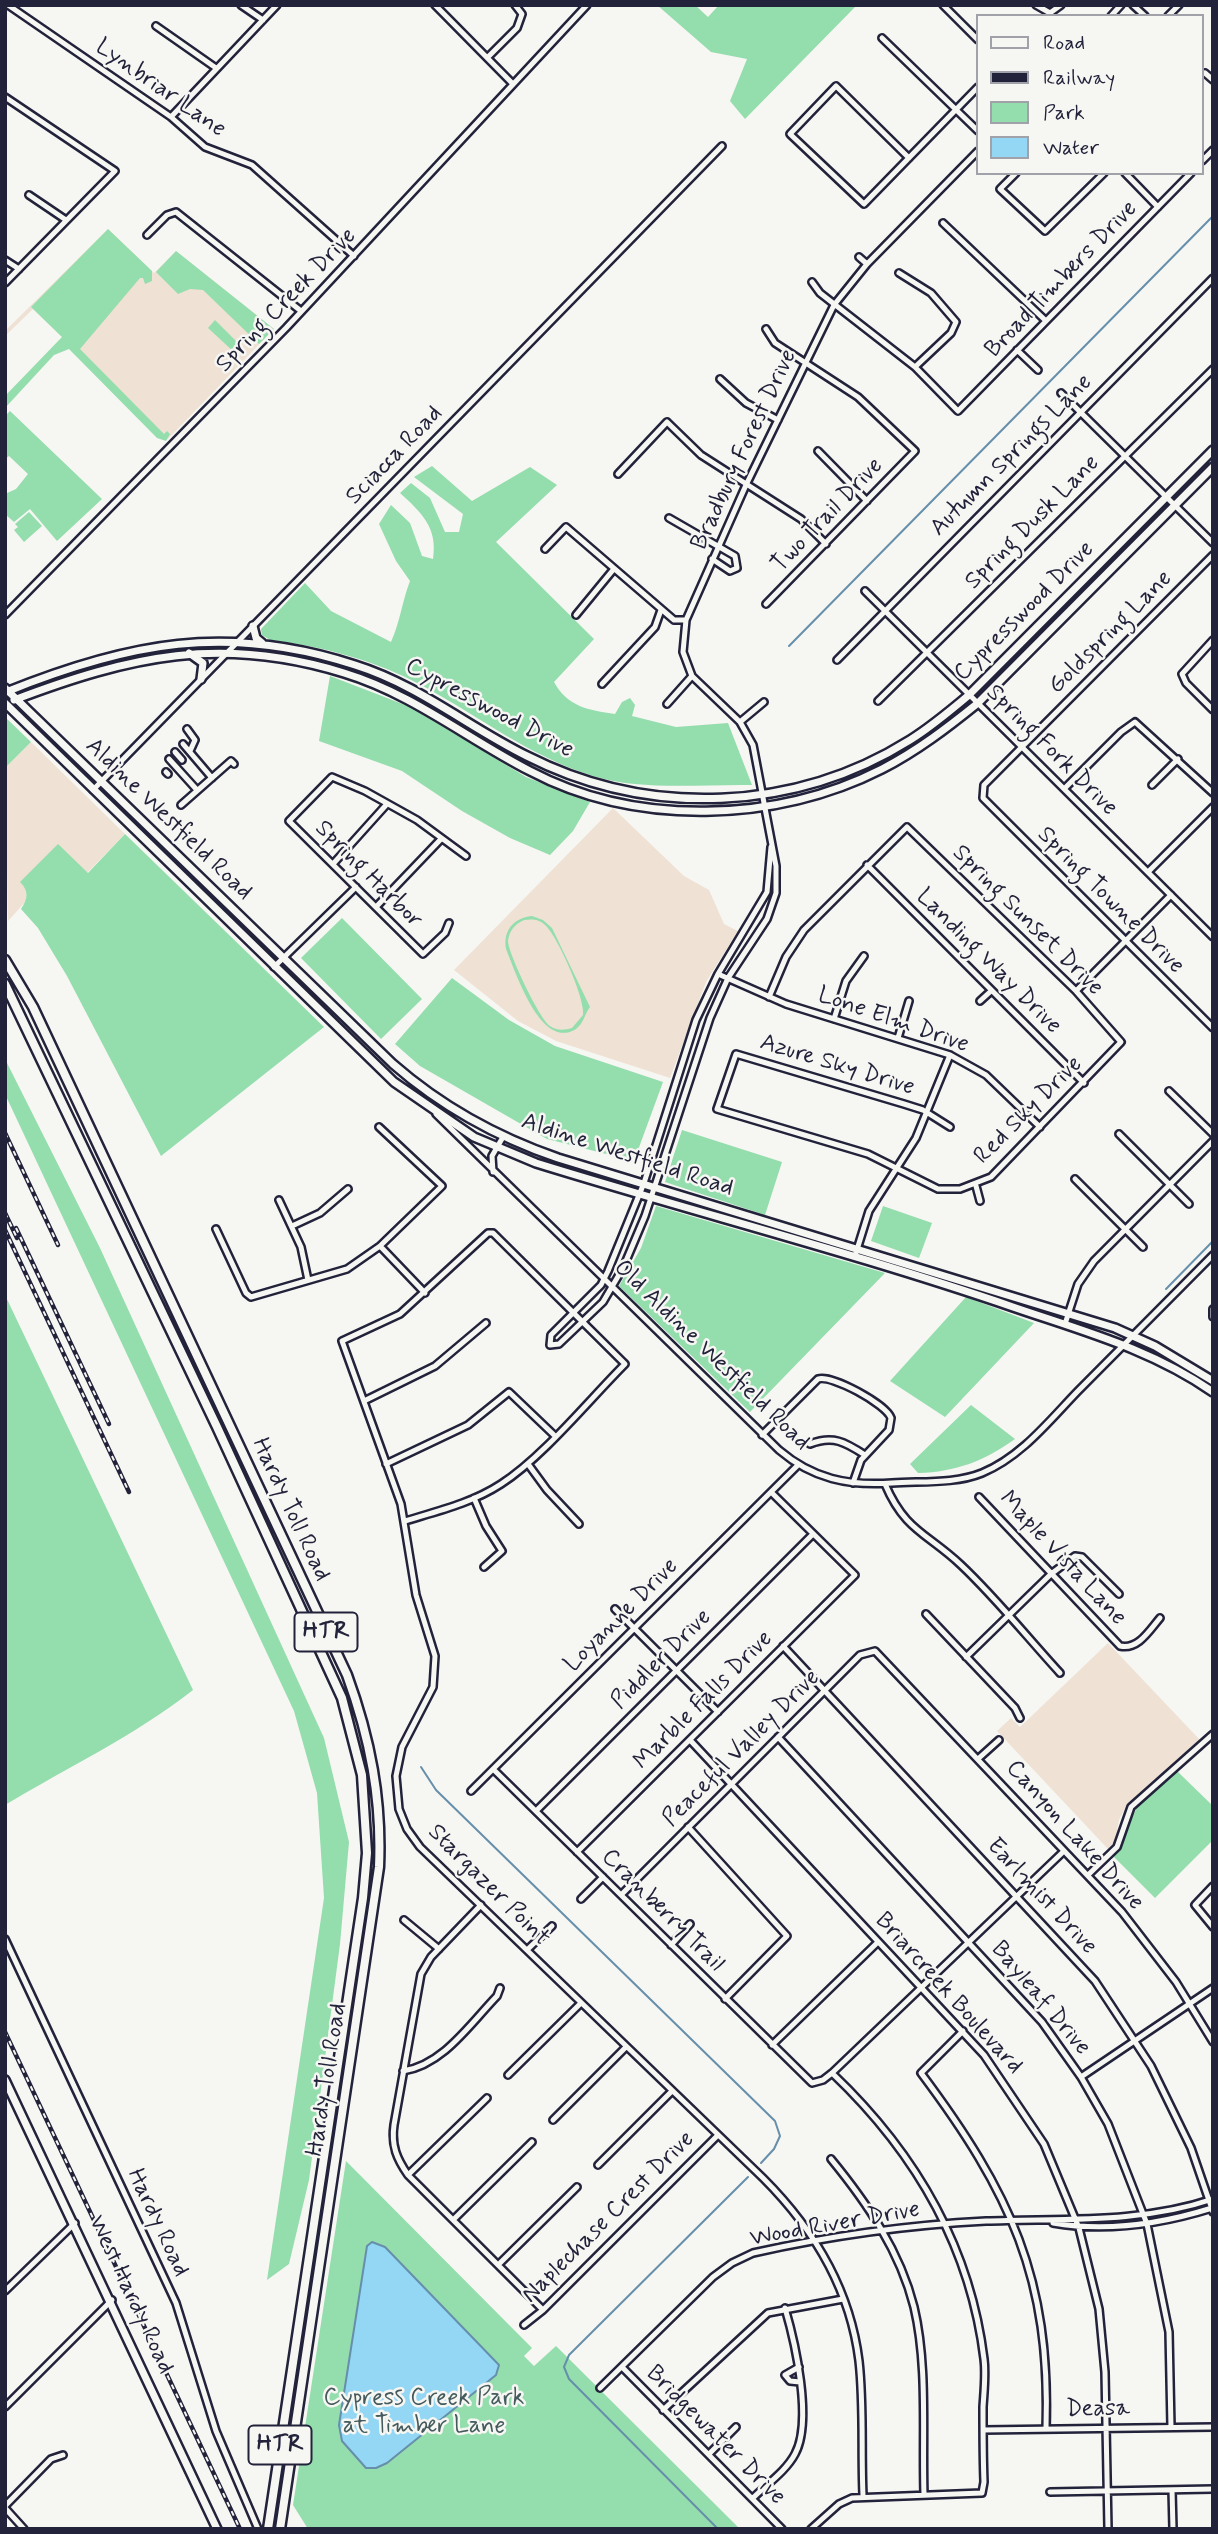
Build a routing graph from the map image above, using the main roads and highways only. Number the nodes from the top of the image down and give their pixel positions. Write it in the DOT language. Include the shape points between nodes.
graph roads {
  1 [pos="1213,450"];
  2 [pos="1213,467"];
  3 [pos="1065,600"];
  4 [pos="1073,608"];
  5 [pos="253,626"];
  6 [pos="270,646"];
  7 [pos="117,653"];
  8 [pos="188,653"];
  9 [pos="320,655"];
  10 [pos="120,664"];
  11 [pos="314,665"];
  12 [pos="201,679"];
  13 [pos="412,687"];
  14 [pos="6,690"];
  15 [pos="37,691"];
  16 [pos="404,696"];
  17 [pos="17,699"];
  18 [pos="5,703"];
  19 [pos="37,720"];
  20 [pos="498,740"];
  21 [pos="491,749"];
  22 [pos="874,760"];
  23 [pos="879,770"];
  24 [pos="583,779"];
  25 [pos="579,791"];
  26 [pos="676,798"];
  27 [pos="673,810"];
  28 [pos="170,849"];
  29 [pos="162,858"];
  30 [pos="5,960"];
  31 [pos="5,984"];
  32 [pos="372,1045"];
  33 [pos="363,1052"];
  34 [pos="558,1158"];
  35 [pos="554,1168"];
  36 [pos="734,1211"];
  37 [pos="731,1220"];
  38 [pos="796,1230"];
  39 [pos="793,1238"];
  40 [pos="856,1252"];
  41 [pos="983,1291"];
  42 [pos="1213,1381"];
  43 [pos="1213,1392"];
  44 [pos="5,2080"];
  45 [pos="217,2529"];
  46 [pos="268,2529"];
  47 [pos="280,2529"];
  1 -- 3 [label="main road, Cypresswood Drive"];
  2 -- 4 [label="main road, Cypresswood Drive"];
  3 -- 4 [label="main road"];
  3 -- 22 [label="main road, Cypresswood Drive" via="936,723"];
  4 -- 23 [label="main road, Cypresswood Drive" via="978,703 929,741"];
  5 -- 6 [label="main road" via="259,642"];
  6 -- 7 [label="main road, Cypresswood Drive" via="238,642 165,645"];
  6 -- 9 [label="main road, Cypresswood Drive"];
  7 -- 10 [label="main road"];
  7 -- 14 [label="main road, Cypresswood Drive"];
  8 -- 10 [label="main road, Cypresswood Drive"];
  8 -- 11 [label="main road, Cypresswood Drive" via="227,653"];
  8 -- 12 [label="main road" via="202,663"];
  9 -- 11 [label="main road"];
  9 -- 13 [label="main road, Cypresswood Drive"];
  10 -- 15 [label="main road, Cypresswood Drive"];
  11 -- 16 [label="main road, Cypresswood Drive"];
  13 -- 16 [label="main road"];
  13 -- 20 [label="main road, Cypresswood Drive"];
  14 -- 17 [label="main road, Aldine Westfield Road"];
  15 -- 17 [label="main road, Cypresswood Drive"];
  15 -- 19 [label="main road" via="29,701"];
  16 -- 21 [label="main road, Cypresswood Drive"];
  17 -- 18 [label="main road, Cypresswood Drive"];
  17 -- 19 [label="main road, Aldine Westfield Road"];
  18 -- 29 [label="main road, Aldine Westfield Road"];
  19 -- 28 [label="main road, Aldine Westfield Road"];
  20 -- 21 [label="main road"];
  20 -- 24 [label="main road, Cypresswood Drive"];
  21 -- 25 [label="main road, Cypresswood Drive" via="544,779"];
  22 -- 23 [label="main road"];
  22 -- 26 [label="main road, Cypresswood Drive" via="810,785 765,795"];
  23 -- 27 [label="main road, Cypresswood Drive" via="824,792 766,806"];
  24 -- 25 [label="main road"];
  24 -- 26 [label="main road, Cypresswood Drive"];
  25 -- 27 [label="main road, Cypresswood Drive" via="625,804"];
  26 -- 27 [label="main road"];
  28 -- 29 [label="main road"];
  28 -- 32 [label="main road, Aldine Westfield Road"];
  29 -- 33 [label="main road, Aldine Westfield Road"];
  30 -- 47 [label="highway, Hardy Toll Road / HTR" via="33,1007 346,1675 372,1757 379,1807 379,1867"];
  31 -- 46 [label="highway, Hardy Toll Road / HTR" via="269,1539 342,1698 355,1739 365,1810 363,1898"];
  32 -- 33 [label="main road"];
  32 -- 34 [label="main road, Aldine Westfield Road" via="427,1092 503,1137"];
  33 -- 35 [label="main road, Aldine Westfield Road" via="434,1112 497,1147"];
  34 -- 35 [label="main road"];
  34 -- 36 [label="main road, Aldine Westfield Road"];
  35 -- 37 [label="main road, Aldine Westfield Road"];
  36 -- 37 [label="main road"];
  36 -- 38 [label="main road, Aldine Westfield Road"];
  37 -- 39 [label="main road, Aldine Westfield Road"];
  38 -- 39 [label="main road"];
  38 -- 40 [label="main road, Aldine Westfield Road"];
  39 -- 40 [label="main road, Aldine Westfield Road"];
  40 -- 41 [label="main road, Aldine Westfield Road"];
  41 -- 42 [label="main road, Aldine Westfield Road" via="1134,1335"];
  41 -- 43 [label="main road, Aldine Westfield Road" via="1124,1344 1169,1364"];
  44 -- 45 [label="main road, West Hardy Road"];
}
